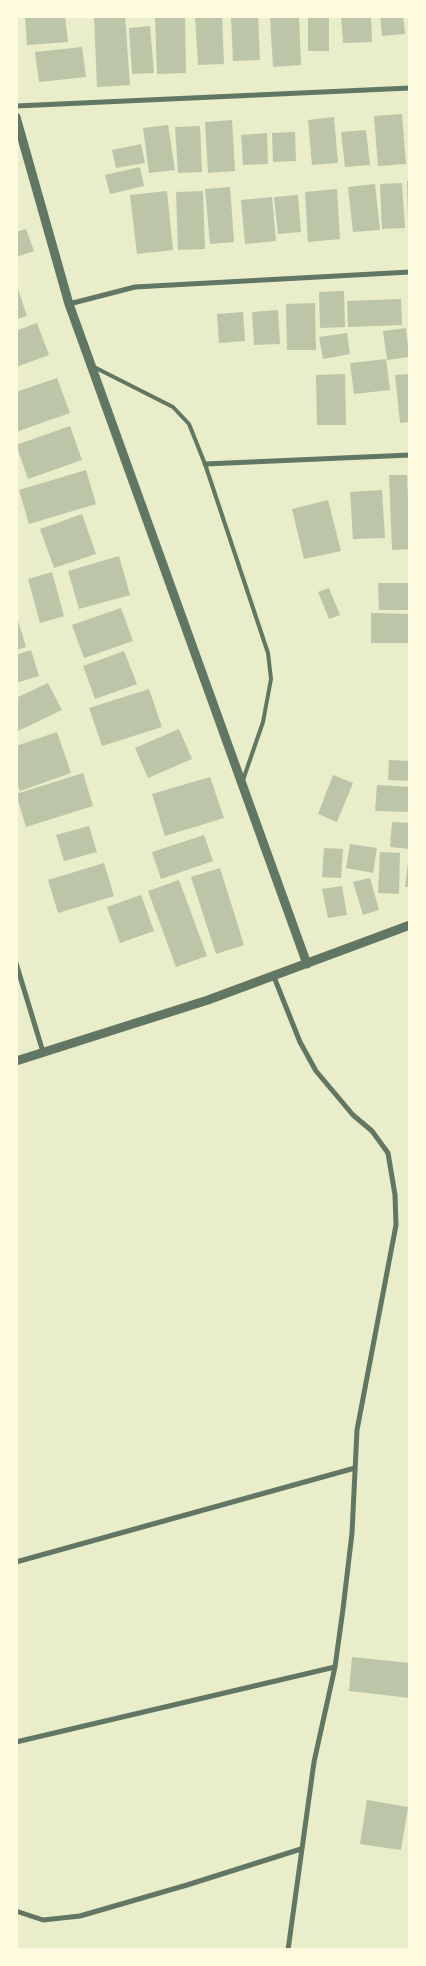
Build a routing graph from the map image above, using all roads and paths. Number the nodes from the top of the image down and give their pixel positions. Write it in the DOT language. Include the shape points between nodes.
graph roads {
  1 [pos="410,88"];
  2 [pos="16,106"];
  3 [pos="16,117"];
  4 [pos="410,272"];
  5 [pos="69,304"];
  6 [pos="93,366"];
  7 [pos="410,455"];
  8 [pos="205,464"];
  9 [pos="241,784"];
  10 [pos="410,925"];
  11 [pos="16,963"];
  12 [pos="307,964"];
  13 [pos="274,977"];
  14 [pos="43,1052"];
  15 [pos="16,1061"];
  16 [pos="355,1468"];
  17 [pos="16,1562"];
  18 [pos="335,1668"];
  19 [pos="16,1742"];
  20 [pos="301,1849"];
  21 [pos="16,1911"];
  22 [pos="288,1950"];
  1 -- 2 [label="street"];
  3 -- 5 [label="street"];
  4 -- 5 [label="street" via="135,287"];
  5 -- 6 [label="street"];
  6 -- 8 [label="lane" via="172,407 189,424"];
  6 -- 9 [label="street"];
  7 -- 8 [label="street"];
  8 -- 9 [label="lane" via="268,653 271,680 263,722"];
  9 -- 12 [label="street"];
  10 -- 12 [label="street"];
  11 -- 14 [label="street"];
  12 -- 13 [label="street"];
  13 -- 14 [label="street"];
  13 -- 16 [label="street" via="300,1042 316,1070 372,1130 388,1153 395,1195 396,1225 357,1430"];
  14 -- 15 [label="street"];
  16 -- 17 [label="street"];
  16 -- 18 [label="street" via="352,1533"];
  18 -- 19 [label="street"];
  18 -- 20 [label="street" via="314,1762"];
  20 -- 21 [label="street" via="80,1916 43,1920"];
  20 -- 22 [label="street"];
}
